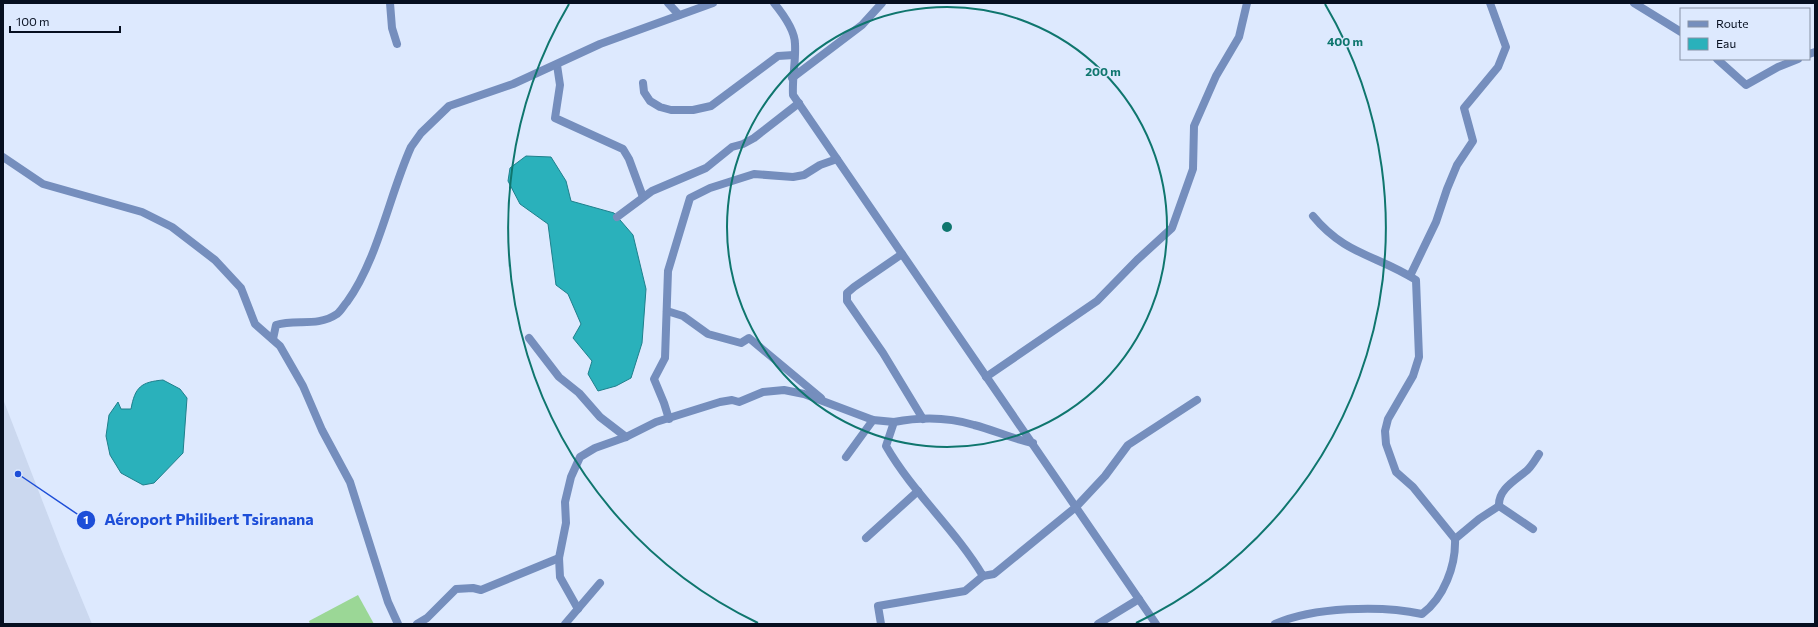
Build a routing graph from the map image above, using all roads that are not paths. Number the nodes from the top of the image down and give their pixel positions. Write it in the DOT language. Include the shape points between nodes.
graph roads {
  1 [pos="390,3"];
  2 [pos="668,3"];
  3 [pos="713,3"];
  4 [pos="774,3"];
  5 [pos="882,3"];
  6 [pos="1247,3"];
  7 [pos="1490,3"];
  8 [pos="1634,3"];
  9 [pos="679,15"];
  10 [pos="1680,31"];
  11 [pos="397,44"];
  12 [pos="794,55"];
  13 [pos="1718,60"];
  14 [pos="1795,60"];
  15 [pos="557,65"];
  16 [pos="792,78"];
  17 [pos="643,83"];
  18 [pos="799,103"];
  19 [pos="3,157"];
  20 [pos="837,159"];
  21 [pos="643,197"];
  22 [pos="1313,216"];
  23 [pos="617,217"];
  24 [pos="902,254"];
  25 [pos="1410,276"];
  26 [pos="667,311"];
  27 [pos="529,338"];
  28 [pos="273,339"];
  29 [pos="986,376"];
  30 [pos="1197,400"];
  31 [pos="826,402"];
  32 [pos="669,419"];
  33 [pos="923,419"];
  34 [pos="873,420"];
  35 [pos="894,422"];
  36 [pos="626,437"];
  37 [pos="1032,443"];
  38 [pos="1539,454"];
  39 [pos="846,457"];
  40 [pos="918,491"];
  41 [pos="1499,506"];
  42 [pos="1076,507"];
  43 [pos="1533,529"];
  44 [pos="866,538"];
  45 [pos="1455,539"];
  46 [pos="559,558"];
  47 [pos="983,576"];
  48 [pos="600,583"];
  49 [pos="1139,599"];
  50 [pos="578,609"];
  51 [pos="398,624"];
  52 [pos="417,624"];
  53 [pos="566,624"];
  54 [pos="882,624"];
  55 [pos="1098,624"];
  56 [pos="1156,624"];
  57 [pos="1275,624"];
  1 -- 11 [label="street" via="392,28"];
  2 -- 9 [label="street"];
  3 -- 9 [label="street"];
  4 -- 12 [label="street" via="792,32"];
  5 -- 16 [label="street" via="862,25"];
  6 -- 29 [label="street" via="1238,37 1216,76 1194,126 1193,169 1172,228 1097,301"];
  7 -- 25 [label="street" via="1506,47 1498,67 1464,108 1473,141 1457,165 1436,222"];
  8 -- 10 [label="street"];
  9 -- 15 [label="street" via="600,44"];
  12 -- 16 [label="street"];
  12 -- 17 [label="street" via="778,56 711,106 693,110 660,107 650,101 644,92"];
  13 -- 14 [label="street" via="1746,85 1778,66"];
  15 -- 21 [label="street" via="560,85 555,118 623,149"];
  15 -- 28 [label="street" via="513,84 449,106 421,133 411,147 361,279 338,313 322,321 303,324 285,322 276,325"];
  16 -- 18 [label="street" via="793,94"];
  18 -- 20 [label="street"];
  18 -- 21 [label="street" via="754,138 732,147 706,168"];
  19 -- 28 [label="street" via="43,184 142,212 172,227 215,260 241,288 255,324"];
  20 -- 24 [label="street"];
  20 -- 26 [label="street" via="820,165 804,175 793,177 754,174 710,188 690,198 668,271"];
  21 -- 23 [label="street"];
  22 -- 25 [label="street" via="1333,238"];
  24 -- 29 [label="street"];
  24 -- 33 [label="street" via="854,287 847,293 847,301 883,353"];
  25 -- 45 [label="street" via="1416,280 1419,357 1413,376 1388,419 1386,444 1396,472 1413,487"];
  26 -- 31 [label="street" via="683,316 698,324 708,334 728,341 741,343 749,338"];
  26 -- 32 [label="street" via="665,358 654,379"];
  27 -- 36 [label="street" via="559,377 579,393 600,417"];
  28 -- 51 [label="street" via="280,346 303,386 322,430 350,482 388,602"];
  29 -- 37 [label="street"];
  30 -- 42 [label="street" via="1128,445 1105,476"];
  31 -- 32 [label="street" via="804,394 777,390 763,392 739,402 720,402"];
  31 -- 34 [label="street"];
  32 -- 36 [label="street" via="656,422"];
  33 -- 35 [label="street" via="913,418"];
  33 -- 37 [label="street" via="973,424 1012,439"];
  34 -- 35 [label="street"];
  34 -- 39 [label="street"];
  35 -- 40 [label="street" via="886,446"];
  36 -- 46 [label="street" via="595,448 580,457 566,496 566,523"];
  37 -- 42 [label="street"];
  38 -- 41 [label="street" via="1526,472 1512,480 1499,500"];
  40 -- 44 [label="street"];
  40 -- 47 [label="street" via="932,506"];
  41 -- 43 [label="street"];
  41 -- 45 [label="street"];
  42 -- 47 [label="street" via="994,574"];
  42 -- 49 [label="street"];
  45 -- 57 [label="street" via="1453,562 1447,579 1439,595 1422,614 1404,610 1320,612 1291,617"];
  46 -- 50 [label="street" via="560,577"];
  46 -- 52 [label="street" via="481,590 456,589 427,618"];
  47 -- 54 [label="street" via="966,591 878,606"];
  48 -- 50 [label="street"];
  49 -- 55 [label="street"];
  49 -- 56 [label="street"];
  50 -- 53 [label="street"];
}
